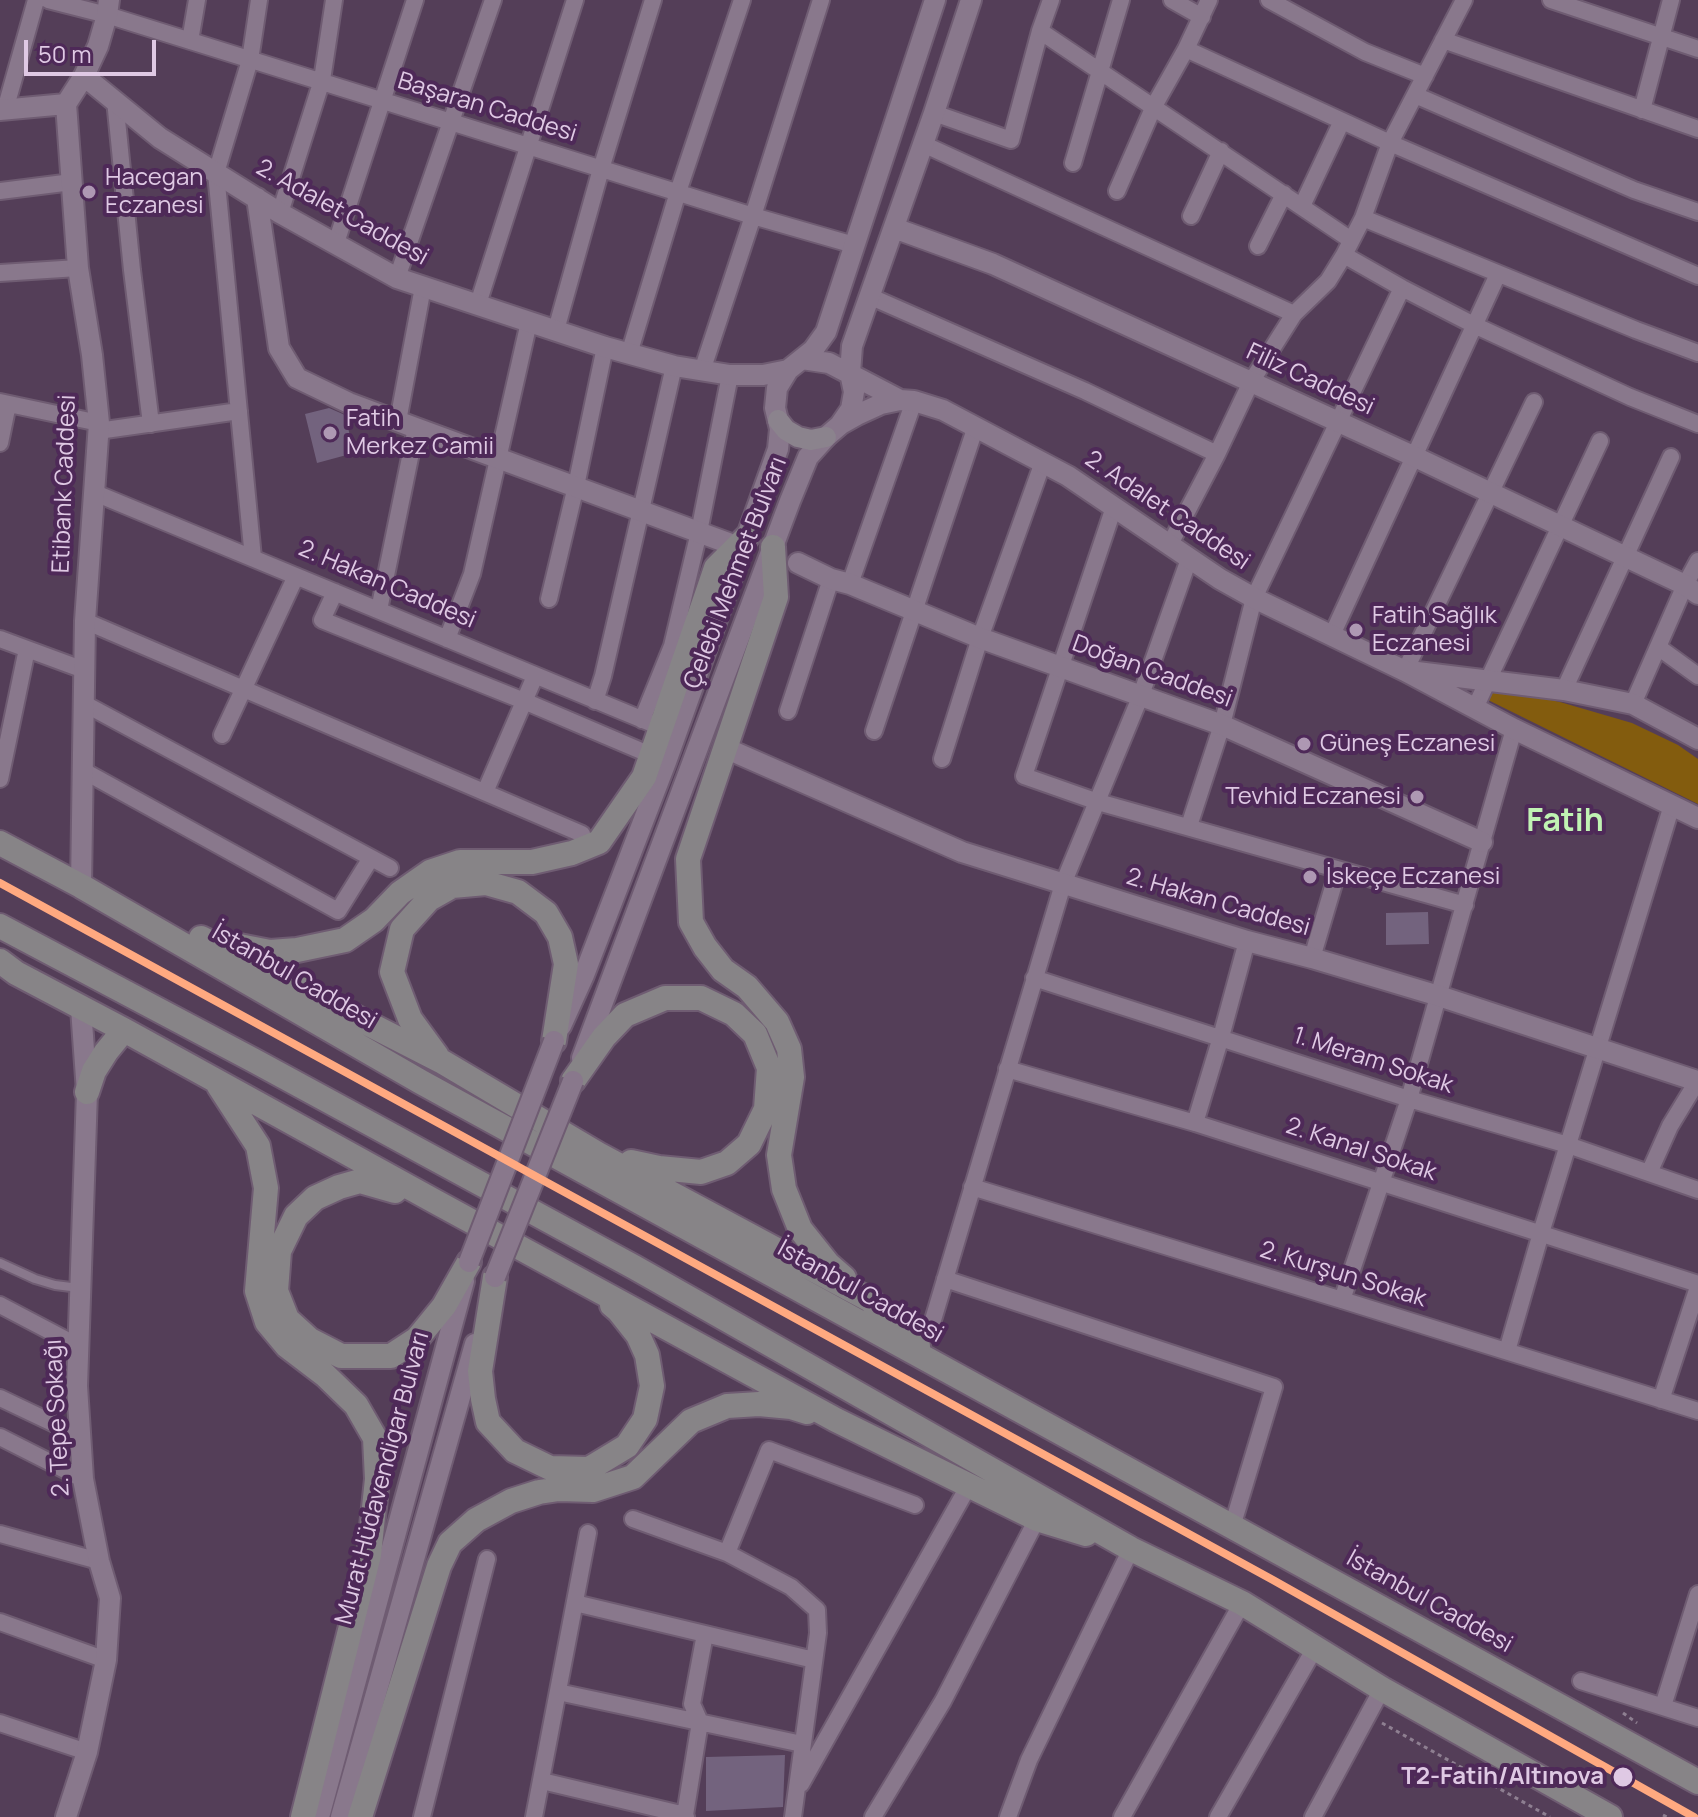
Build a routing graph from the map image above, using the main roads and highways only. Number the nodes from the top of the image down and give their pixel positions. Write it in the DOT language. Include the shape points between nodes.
graph roads {
  1 [pos="935,0"];
  2 [pos="971,0"];
  3 [pos="108,7"];
  4 [pos="84,76"];
  5 [pos="66,104"];
  6 [pos="2,110"];
  7 [pos="257,198"];
  8 [pos="894,228"];
  9 [pos="795,364"];
  10 [pos="850,373"];
  11 [pos="736,375"];
  12 [pos="907,400"];
  13 [pos="776,414"];
  14 [pos="833,431"];
  15 [pos="738,540"];
  16 [pos="773,547"];
  17 [pos="798,563"];
  18 [pos="1692,590"];
  19 [pos="1405,671"];
  20 [pos="1698,739"];
  21 [pos="732,751"];
  22 [pos="1698,818"];
  23 [pos="1482,842"];
  24 [pos="0,843"];
  25 [pos="81,886"];
  26 [pos="107,901"];
  27 [pos="0,926"];
  28 [pos="204,939"];
  29 [pos="0,961"];
  30 [pos="81,1008"];
  31 [pos="124,1030"];
  32 [pos="554,1041"];
  33 [pos="441,1061"];
  34 [pos="215,1081"];
  35 [pos="573,1081"];
  36 [pos="1698,1081"];
  37 [pos="87,1092"];
  38 [pos="598,1154"];
  39 [pos="510,1157"];
  40 [pos="538,1170"];
  41 [pos="436,1202"];
  42 [pos="469,1262"];
  43 [pos="495,1277"];
  44 [pos="588,1286"];
  45 [pos="870,1300"];
  46 [pos="944,1370"];
  47 [pos="836,1420"];
  48 [pos="1131,1549"];
  49 [pos="1698,1782"];
  50 [pos="66,1817"];
  51 [pos="303,1817"];
  52 [pos="319,1817"];
  53 [pos="341,1817"];
  54 [pos="360,1817"];
  55 [pos="1610,1817"];
  1 -- 9 [label="main road, Çelebi Mehmet Bulvarı" via="826,332"];
  2 -- 8 [label="main road, Çelebi Mehmet Bulvarı"];
  3 -- 4 [label="main road"];
  4 -- 5 [label="main road"];
  4 -- 7 [label="main road, 2. Adalet Caddesi" via="160,138"];
  5 -- 6 [label="main road"];
  5 -- 25 [label="main road, Etibank Caddesi" via="78,268 99,427 85,621"];
  7 -- 11 [label="main road, 2. Adalet Caddesi" via="397,278 629,354"];
  7 -- 15 [label="main road" via="279,348 297,378 349,403 641,511"];
  8 -- 10 [label="main road, Çelebi Mehmet Bulvarı" via="852,346"];
  8 -- 18 [label="main road, Filiz Caddesi" via="993,264"];
  9 -- 10 [label="main road" via="829,363"];
  9 -- 11 [label="main road, 2. Adalet Caddesi" via="763,375"];
  9 -- 13 [label="main road, Çelebi Mehmet Bulvarı" via="777,388"];
  10 -- 12 [label="main road, 2. Adalet Caddesi"];
  10 -- 14 [label="main road, Çelebi Mehmet Bulvarı" via="851,409"];
  11 -- 13 [label="main road" via="766,395"];
  12 -- 14 [label="main road" via="881,404"];
  12 -- 19 [label="main road, 2. Adalet Caddesi" via="943,410 1043,462 1220,579"];
  13 -- 14 [label="main road" via="798,437 811,440"];
  13 -- 15 [label="main road, Çelebi Mehmet Bulvarı" via="778,449"];
  14 -- 16 [label="main road, Çelebi Mehmet Bulvarı" via="808,457"];
  15 -- 28 [label="highway" via="716,568 644,777 599,842 532,862 460,862 430,872 345,940 270,952"];
  15 -- 32 [label="main road, Çelebi Mehmet Bulvarı" via="666,762"];
  16 -- 35 [label="main road, Çelebi Mehmet Bulvarı"];
  16 -- 45 [label="highway" via="776,597 688,859 691,922 723,970 747,987 777,1022 789,1049 792,1077 779,1155 784,1189 800,1229 828,1264"];
  17 -- 23 [label="main road, Doğan Caddesi" via="980,638 1222,725"];
  19 -- 20 [label="main road, 2. Adalet Caddesi" via="1489,679 1633,704"];
  19 -- 22 [label="main road, 2. Adalet Caddesi"];
  21 -- 36 [label="main road, 2. Hakan Caddesi" via="962,852 1439,996"];
  24 -- 25 [label="highway, İstanbul Caddesi"];
  25 -- 26 [label="highway, İstanbul Caddesi"];
  26 -- 28 [label="highway" via="153,910"];
  26 -- 46 [label="highway, İstanbul Caddesi" via="421,1082"];
  27 -- 48 [label="highway" via="634,1267"];
  28 -- 33 [label="highway"];
  29 -- 30 [label="highway"];
  30 -- 31 [label="highway"];
  30 -- 37 [label="main road, 2. Tepe Sokağı"];
  31 -- 34 [label="highway"];
  31 -- 37 [label="highway" via="94,1071"];
  32 -- 33 [label="highway" via="566,964 560,937 546,913 518,892 486,883 452,886 429,899 402,929 392,972 410,1019"];
  32 -- 39 [label="main road, Çelebi Mehmet Bulvarı, bridge"];
  33 -- 38 [label="highway"];
  34 -- 41 [label="highway"];
  34 -- 51 [label="highway" via="258,1146 266,1188 257,1291 267,1322 356,1405 375,1438 377,1479 369,1555"];
  35 -- 38 [label="highway" via="625,1015 665,998 701,998 734,1014 755,1034 769,1068 766,1109 749,1144 727,1163 701,1172"];
  35 -- 40 [label="main road, Çelebi Mehmet Bulvarı, bridge"];
  37 -- 50 [label="main road, 2. Tepe Sokağı" via="77,1386 83,1479 110,1598 106,1660 87,1752"];
  38 -- 45 [label="highway"];
  39 -- 42 [label="main road, Murat Hüdavendigar Bulvarı, bridge"];
  40 -- 43 [label="main road, Murat Hüdavendigar Bulvarı, bridge"];
  41 -- 42 [label="highway" via="360,1181 315,1198 296,1216 279,1251 276,1291 287,1319 310,1340 341,1356 391,1356 417,1339"];
  41 -- 44 [label="highway"];
  42 -- 52 [label="main road, Murat Hüdavendigar Bulvarı"];
  43 -- 44 [label="highway" via="480,1371 488,1422 515,1451 550,1468 589,1469 627,1446 645,1419 652,1386 638,1335"];
  43 -- 53 [label="main road, Murat Hüdavendigar Bulvarı"];
  44 -- 47 [label="highway"];
  45 -- 46 [label="highway"];
  46 -- 49 [label="highway, İstanbul Caddesi"];
  47 -- 48 [label="highway" via="1037,1519"];
  47 -- 54 [label="highway" via="791,1407 727,1406 691,1421 633,1477 593,1490 539,1492 476,1520 450,1543 439,1566"];
  48 -- 55 [label="highway" via="1242,1603"];
}
